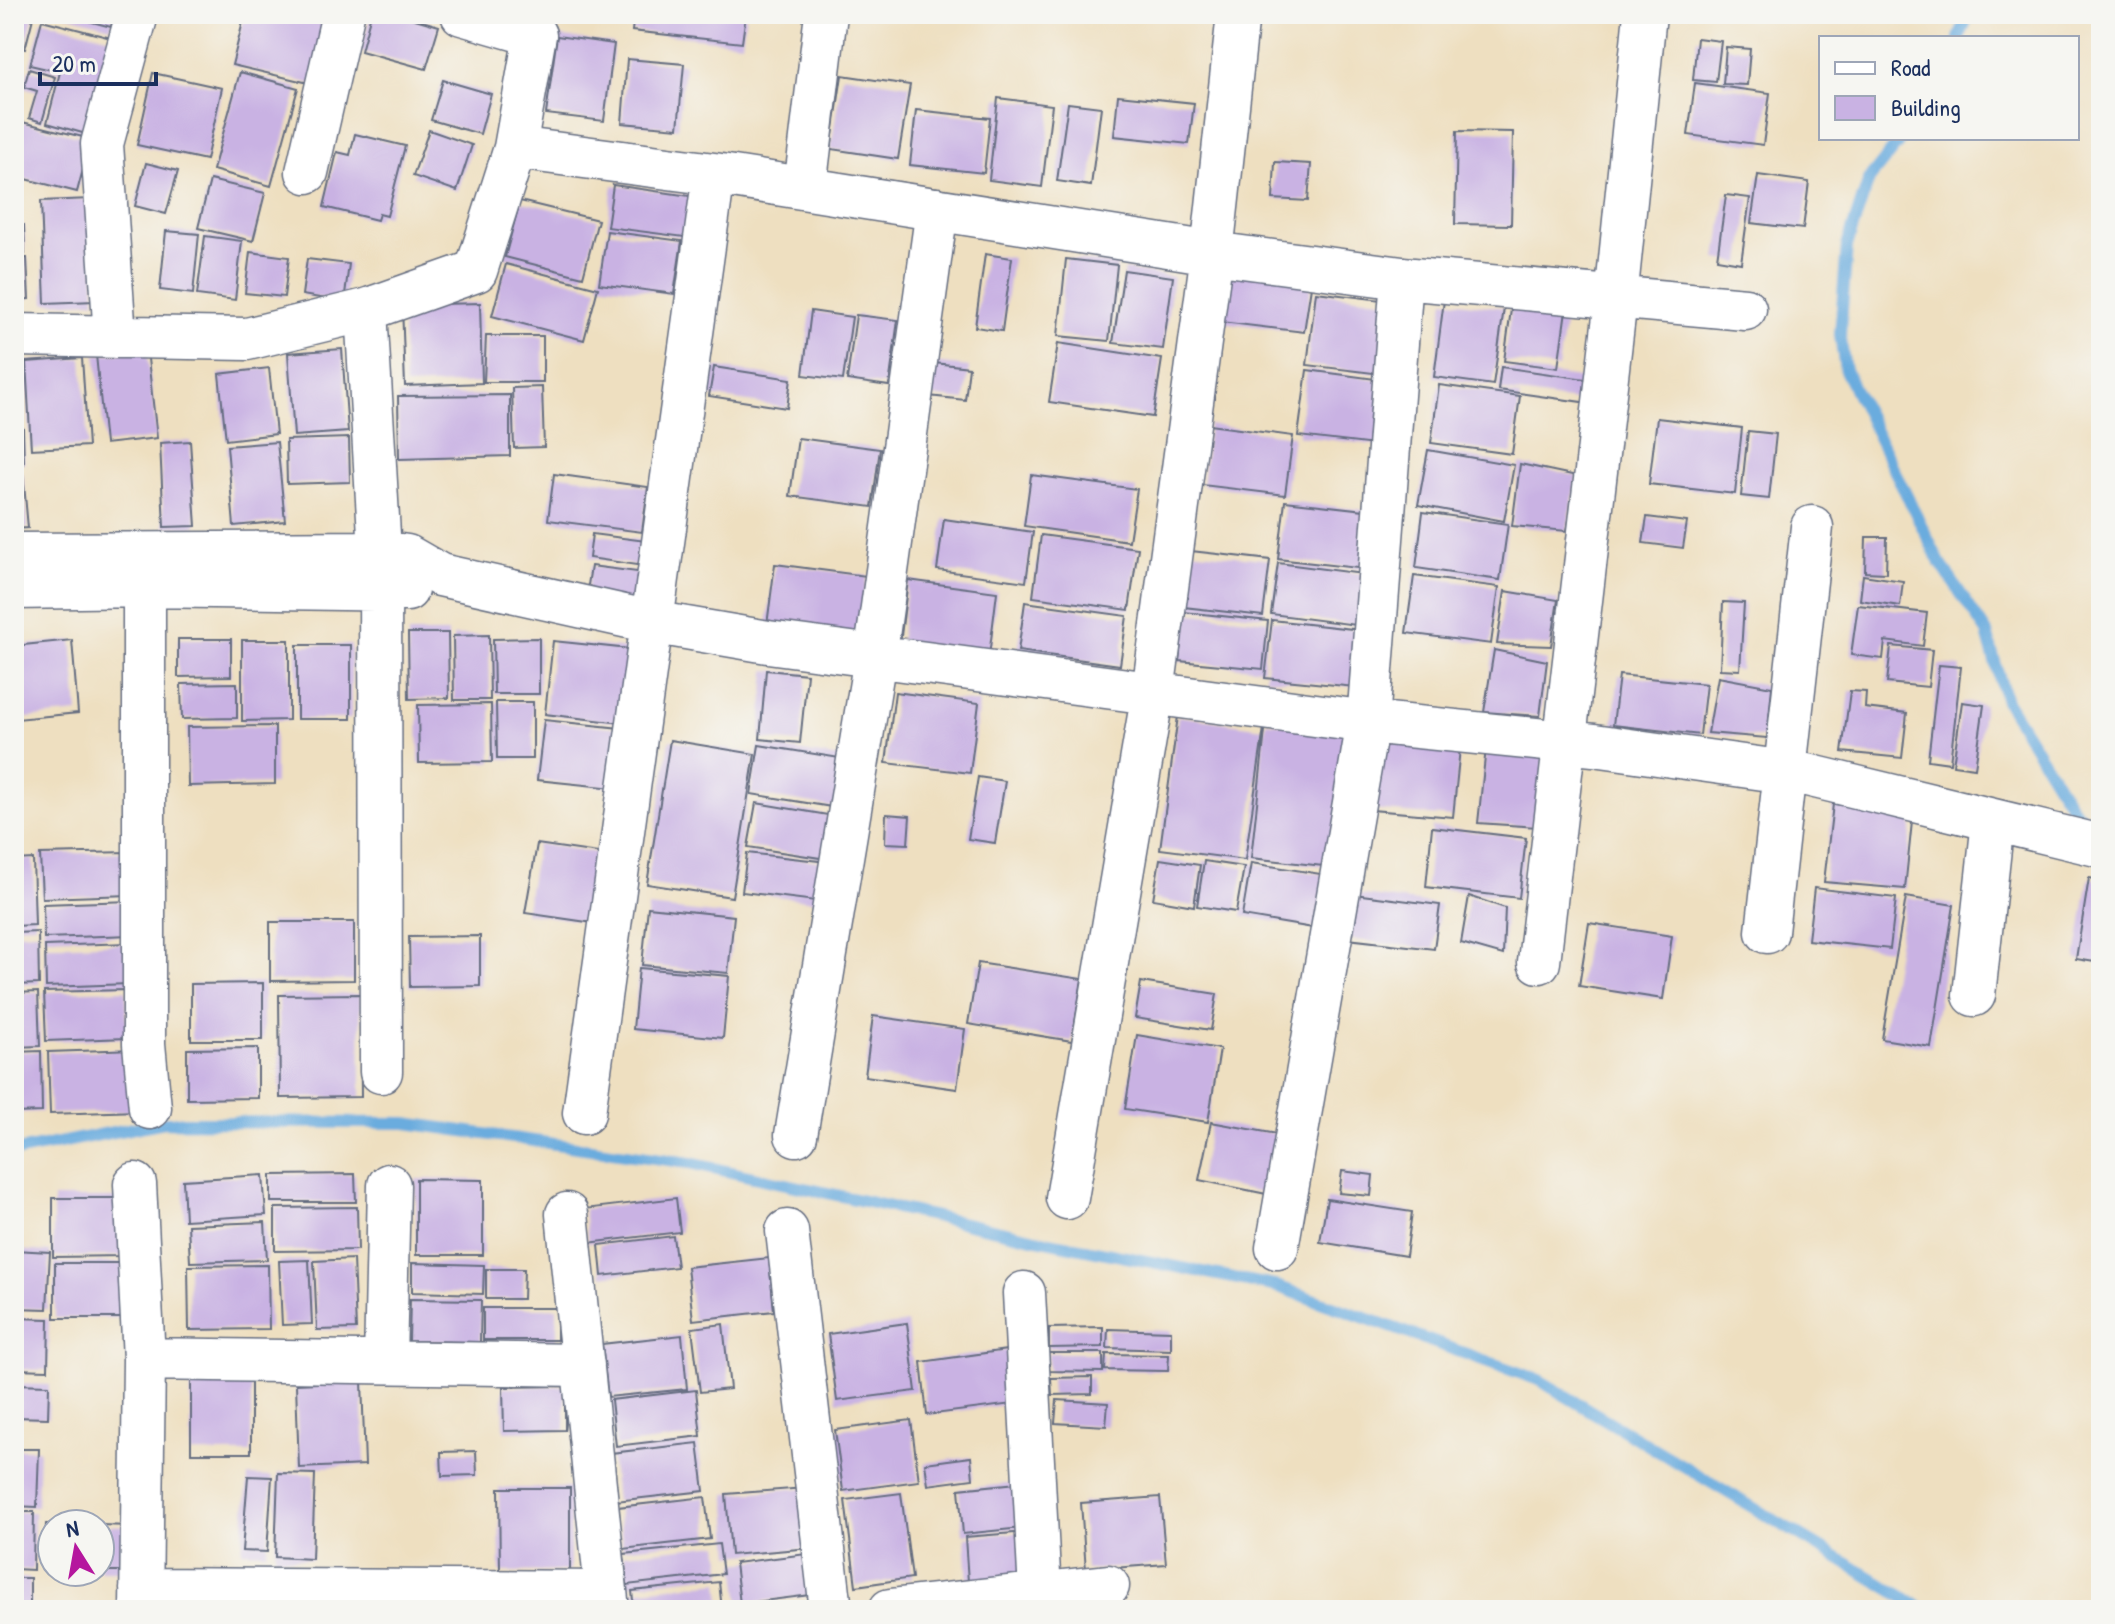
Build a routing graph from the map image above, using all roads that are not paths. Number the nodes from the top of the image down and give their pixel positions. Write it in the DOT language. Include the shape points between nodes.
graph roads {
  1 [pos="137,14"];
  2 [pos="343,14"];
  3 [pos="462,14"];
  4 [pos="826,14"];
  5 [pos="1238,14"];
  6 [pos="1645,14"];
  7 [pos="515,148"];
  8 [pos="307,172"];
  9 [pos="714,174"];
  10 [pos="805,188"];
  11 [pos="937,209"];
  12 [pos="1212,253"];
  13 [pos="1402,278"];
  14 [pos="1616,299"];
  15 [pos="1745,309"];
  16 [pos="366,310"];
  17 [pos="14,335"];
  18 [pos="115,337"];
  19 [pos="1812,527"];
  20 [pos="14,554"];
  21 [pos="380,571"];
  22 [pos="144,586"];
  23 [pos="14,588"];
  24 [pos="651,622"];
  25 [pos="875,658"];
  26 [pos="1153,692"];
  27 [pos="1368,722"];
  28 [pos="1566,742"];
  29 [pos="1783,772"];
  30 [pos="1993,821"];
  31 [pos="2101,846"];
  32 [pos="1767,932"];
  33 [pos="1539,962"];
  34 [pos="1974,995"];
  35 [pos="381,1072"];
  36 [pos="150,1108"];
  37 [pos="584,1113"];
  38 [pos="796,1135"];
  39 [pos="135,1184"];
  40 [pos="389,1185"];
  41 [pos="1067,1198"];
  42 [pos="567,1214"];
  43 [pos="787,1231"];
  44 [pos="1277,1248"];
  45 [pos="1024,1293"];
  46 [pos="144,1359"];
  47 [pos="385,1362"];
  48 [pos="583,1365"];
  49 [pos="1108,1586"];
  50 [pos="1040,1593"];
  51 [pos="141,1599"];
  52 [pos="607,1601"];
  53 [pos="831,1610"];
  54 [pos="890,1610"];
  1 -- 18 [label="street" via="102,144"];
  2 -- 8 [label="street"];
  3 -- 7 [label="street" via="535,35"];
  4 -- 10 [label="street"];
  5 -- 12 [label="street"];
  6 -- 14 [label="street"];
  7 -- 9 [label="street"];
  7 -- 16 [label="street" via="476,271"];
  9 -- 10 [label="street"];
  9 -- 24 [label="street"];
  10 -- 11 [label="street"];
  11 -- 12 [label="street"];
  11 -- 25 [label="street"];
  12 -- 13 [label="street"];
  12 -- 26 [label="street"];
  13 -- 14 [label="street"];
  13 -- 27 [label="street"];
  14 -- 15 [label="street"];
  14 -- 28 [label="street"];
  16 -- 18 [label="street" via="247,339"];
  16 -- 21 [label="street"];
  17 -- 18 [label="street"];
  19 -- 29 [label="street"];
  20 -- 21 [label="street"];
  21 -- 22 [label="street"];
  21 -- 24 [label="street" via="407,556 440,575"];
  21 -- 35 [label="street"];
  22 -- 23 [label="street"];
  22 -- 36 [label="street" via="144,1044"];
  24 -- 25 [label="street"];
  24 -- 37 [label="street"];
  25 -- 26 [label="street"];
  25 -- 38 [label="street"];
  26 -- 27 [label="street"];
  26 -- 41 [label="street"];
  27 -- 28 [label="street"];
  27 -- 44 [label="street"];
  28 -- 29 [label="street"];
  28 -- 33 [label="street"];
  29 -- 30 [label="street"];
  29 -- 32 [label="street"];
  30 -- 31 [label="street"];
  30 -- 34 [label="street"];
  39 -- 46 [label="street"];
  40 -- 47 [label="street"];
  42 -- 48 [label="street"];
  43 -- 53 [label="street"];
  45 -- 50 [label="street"];
  46 -- 47 [label="street"];
  46 -- 51 [label="street"];
  47 -- 48 [label="street"];
  48 -- 52 [label="street"];
  49 -- 50 [label="street"];
  50 -- 54 [label="street"];
  51 -- 52 [label="street"];
}
